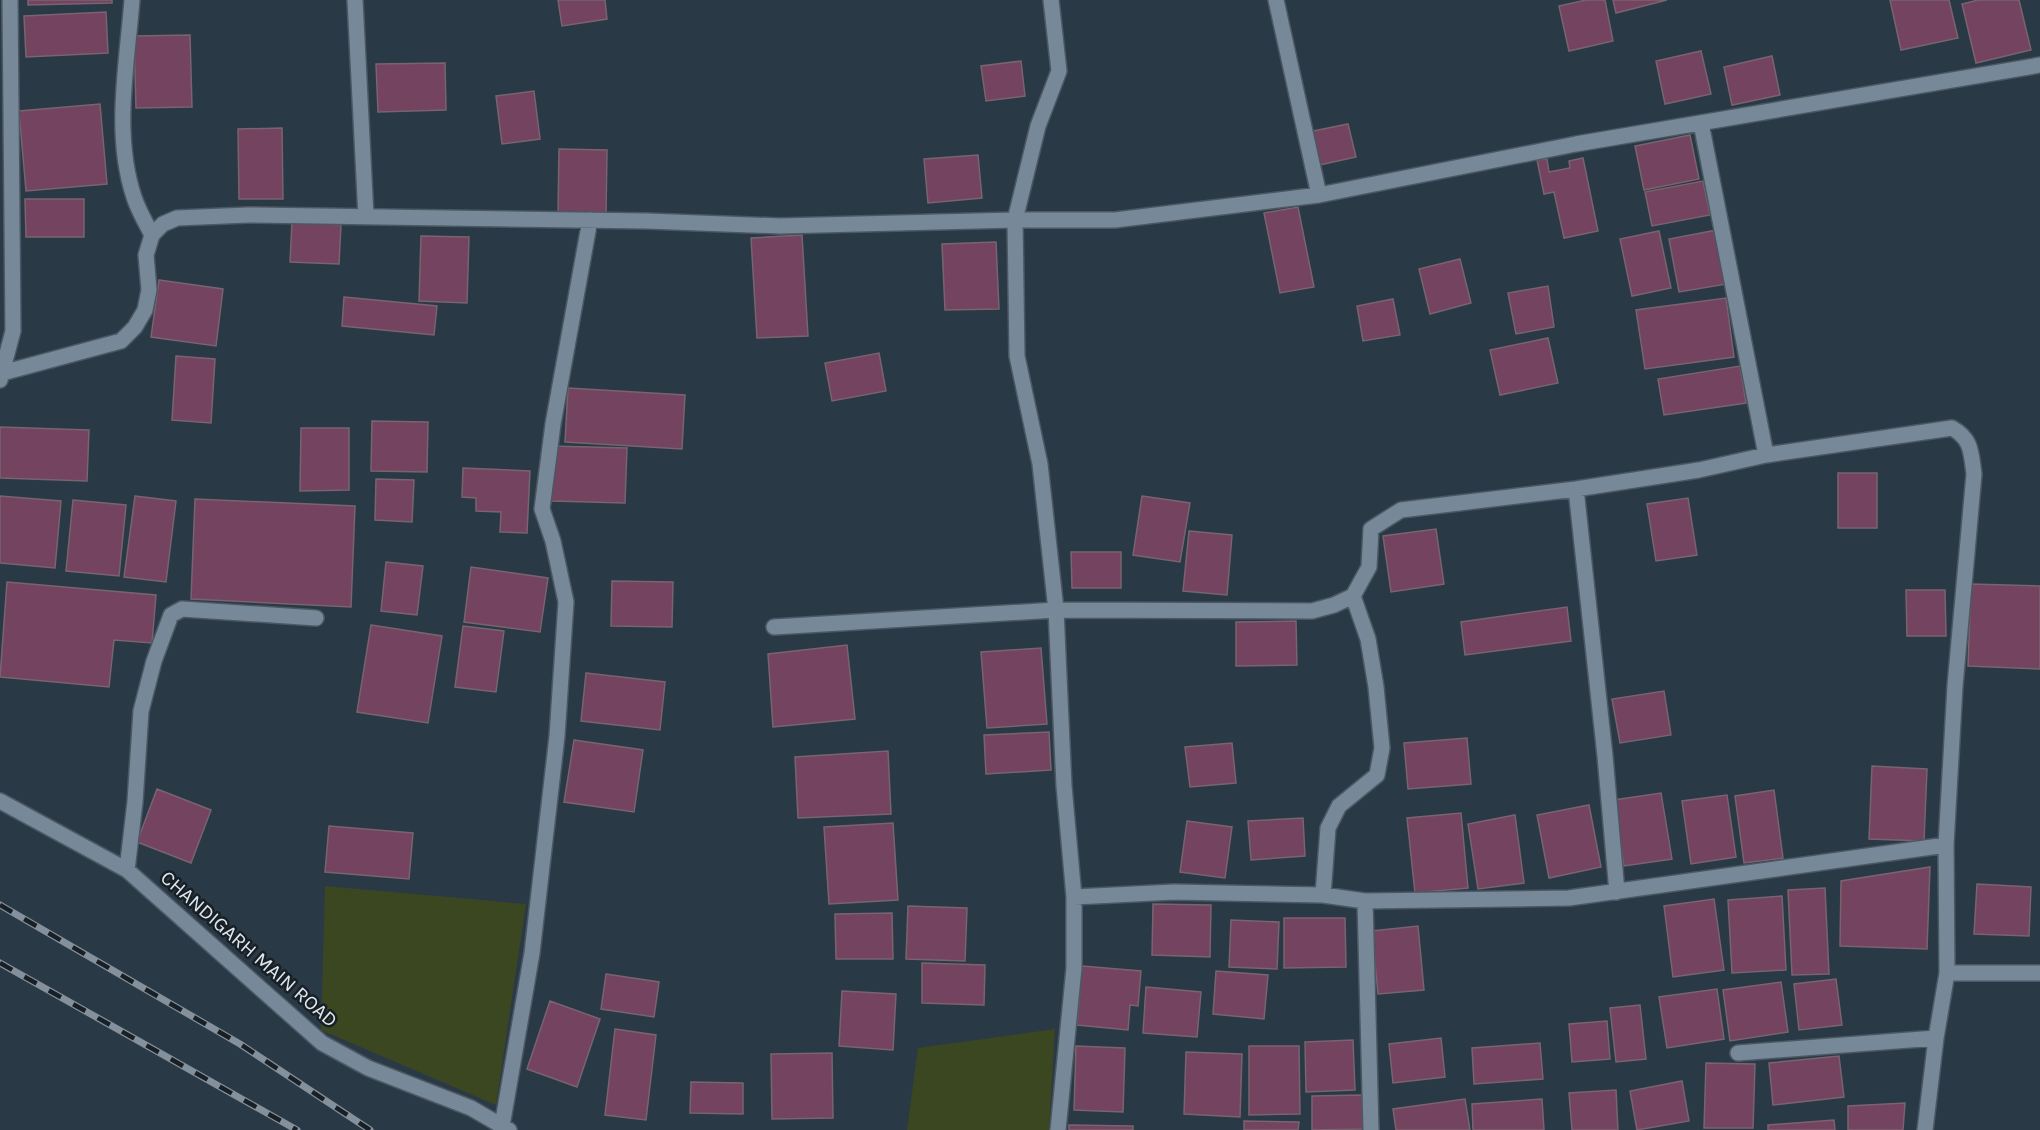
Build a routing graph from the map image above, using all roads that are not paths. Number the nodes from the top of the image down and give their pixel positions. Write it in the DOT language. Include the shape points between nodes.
graph roads {
  1 [pos="10,0"];
  2 [pos="132,0"];
  3 [pos="355,0"];
  4 [pos="1051,0"];
  5 [pos="1276,0"];
  6 [pos="2040,65"];
  7 [pos="1701,123"];
  8 [pos="1319,195"];
  9 [pos="366,217"];
  10 [pos="590,220"];
  11 [pos="1015,220"];
  12 [pos="7,222"];
  13 [pos="152,235"];
  14 [pos="1,377"];
  15 [pos="1767,455"];
  16 [pos="1576,489"];
  17 [pos="1353,596"];
  18 [pos="1056,610"];
  19 [pos="316,618"];
  20 [pos="774,627"];
  21 [pos="0,801"];
  22 [pos="1946,844"];
  23 [pos="127,870"];
  24 [pos="1617,892"];
  25 [pos="1323,896"];
  26 [pos="1074,897"];
  27 [pos="1365,901"];
  28 [pos="1947,973"];
  29 [pos="2040,973"];
  30 [pos="1936,1038"];
  31 [pos="1738,1053"];
  32 [pos="506,1128"];
  33 [pos="1058,1130"];
  34 [pos="1371,1130"];
  35 [pos="1925,1130"];
  1 -- 12 [label="street"];
  2 -- 13 [label="street" via="123,109 126,165 134,199"];
  3 -- 9 [label="street"];
  4 -- 11 [label="street" via="1059,71 1038,126"];
  5 -- 8 [label="street"];
  6 -- 7 [label="street"];
  7 -- 8 [label="street"];
  7 -- 15 [label="street"];
  8 -- 11 [label="street" via="1115,220"];
  9 -- 10 [label="street"];
  9 -- 13 [label="street" via="194,216 163,224"];
  10 -- 11 [label="street" via="780,226"];
  10 -- 32 [label="street" via="542,509 566,602 558,736"];
  11 -- 18 [label="street" via="1017,356 1040,464"];
  12 -- 14 [label="street" via="13,331"];
  13 -- 14 [label="street" via="146,255 149,290 145,310 121,341"];
  15 -- 16 [label="street"];
  15 -- 22 [label="street" via="1952,428 1964,435 1970,448 1974,474"];
  16 -- 17 [label="street" via="1401,510 1371,529 1369,567"];
  16 -- 24 [label="street"];
  17 -- 18 [label="street" via="1312,611"];
  17 -- 25 [label="street" via="1368,639 1382,748 1377,775 1339,806 1328,828"];
  18 -- 20 [label="street"];
  18 -- 26 [label="street" via="1064,786"];
  19 -- 23 [label="street" via="182,609 171,615 141,711"];
  21 -- 23 [label="street, CHANDIGARH MAIN ROAD"];
  22 -- 24 [label="street"];
  22 -- 28 [label="street"];
  23 -- 32 [label="street, CHANDIGARH MAIN ROAD" via="322,1043 368,1068 471,1108"];
  24 -- 27 [label="street" via="1569,898"];
  25 -- 26 [label="street" via="1174,892"];
  25 -- 27 [label="street"];
  26 -- 33 [label="street" via="1074,968"];
  27 -- 34 [label="street"];
  28 -- 29 [label="street"];
  28 -- 30 [label="street"];
  30 -- 31 [label="street"];
  30 -- 35 [label="street"];
}
